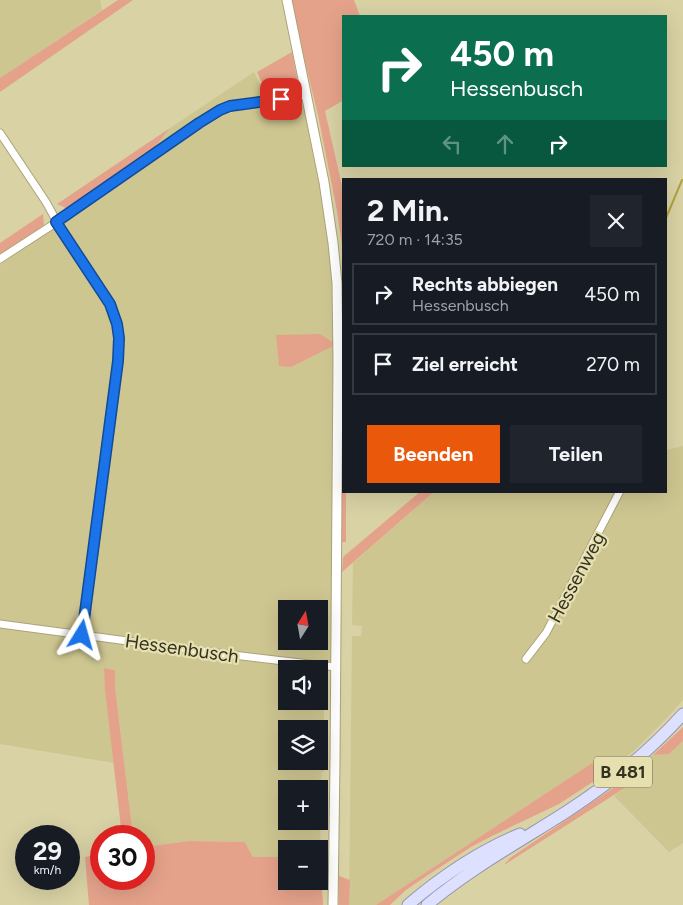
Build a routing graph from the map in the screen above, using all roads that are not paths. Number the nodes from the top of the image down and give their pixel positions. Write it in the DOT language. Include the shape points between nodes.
graph roads {
  1 [pos="287,0"];
  2 [pos="306,95"];
  3 [pos="0,133"];
  4 [pos="56,222"];
  5 [pos="0,259"];
  6 [pos="341,360"];
  7 [pos="619,493"];
  8 [pos="0,624"];
  9 [pos="82,635"];
  10 [pos="526,659"];
  11 [pos="335,667"];
  12 [pos="683,714"];
  13 [pos="554,819"];
  14 [pos="333,905"];
  15 [pos="408,905"];
  16 [pos="426,905"];
  1 -- 2 [label="street"];
  2 -- 4 [label="street" via="220,110"];
  2 -- 6 [label="street" via="333,242"];
  3 -- 4 [label="street"];
  4 -- 5 [label="street"];
  4 -- 9 [label="street" via="110,304 119,338"];
  6 -- 11 [label="street"];
  7 -- 10 [label="street, Hessenweg" via="546,632"];
  8 -- 9 [label="street, Hessenbusch"];
  9 -- 11 [label="street, Hessenbusch"];
  11 -- 14 [label="street"];
  12 -- 13 [label="main road, B 481" via="625,770"];
  13 -- 15 [label="main road, B 481" via="478,854"];
  13 -- 16 [label="main road, B 481"];
}
